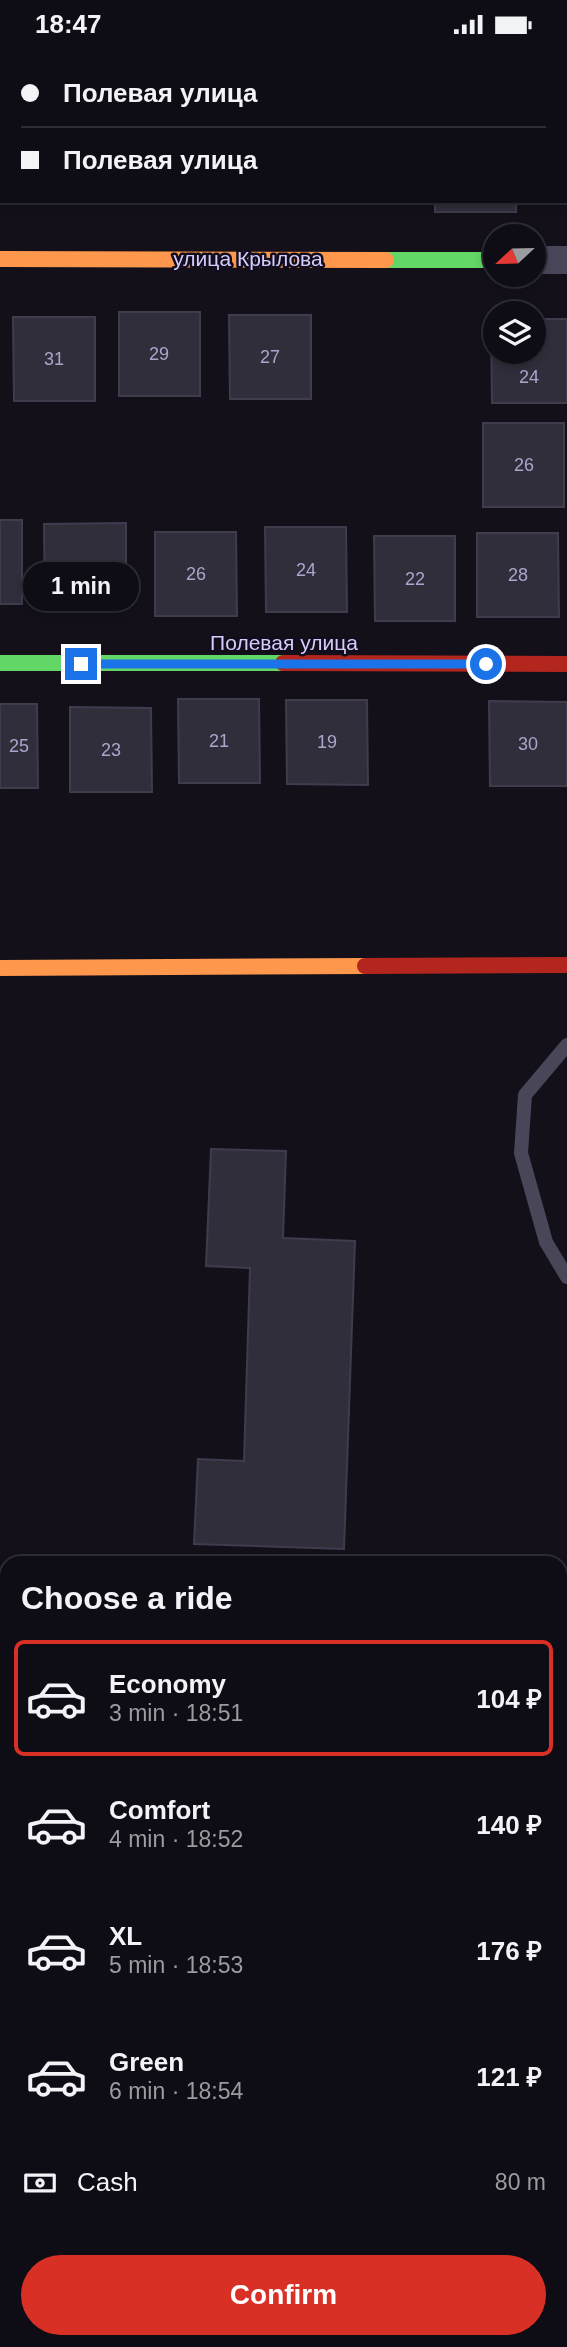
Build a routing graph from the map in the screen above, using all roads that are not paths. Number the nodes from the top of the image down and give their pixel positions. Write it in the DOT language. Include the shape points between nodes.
graph roads {
  1 [pos="0,258"];
  2 [pos="483,260"];
  3 [pos="546,260"];
  4 [pos="567,260"];
  5 [pos="0,663"];
  6 [pos="567,664"];
  7 [pos="567,965"];
  8 [pos="0,968"];
  9 [pos="567,1045"];
  10 [pos="567,1277"];
  1 -- 2 [label="street, улица Крылова"];
  3 -- 4 [label="street"];
  5 -- 6 [label="street, Полевая улица"];
  7 -- 8 [label="street"];
  9 -- 10 [label="lane" via="525,1095 521,1153 546,1242"];
}
